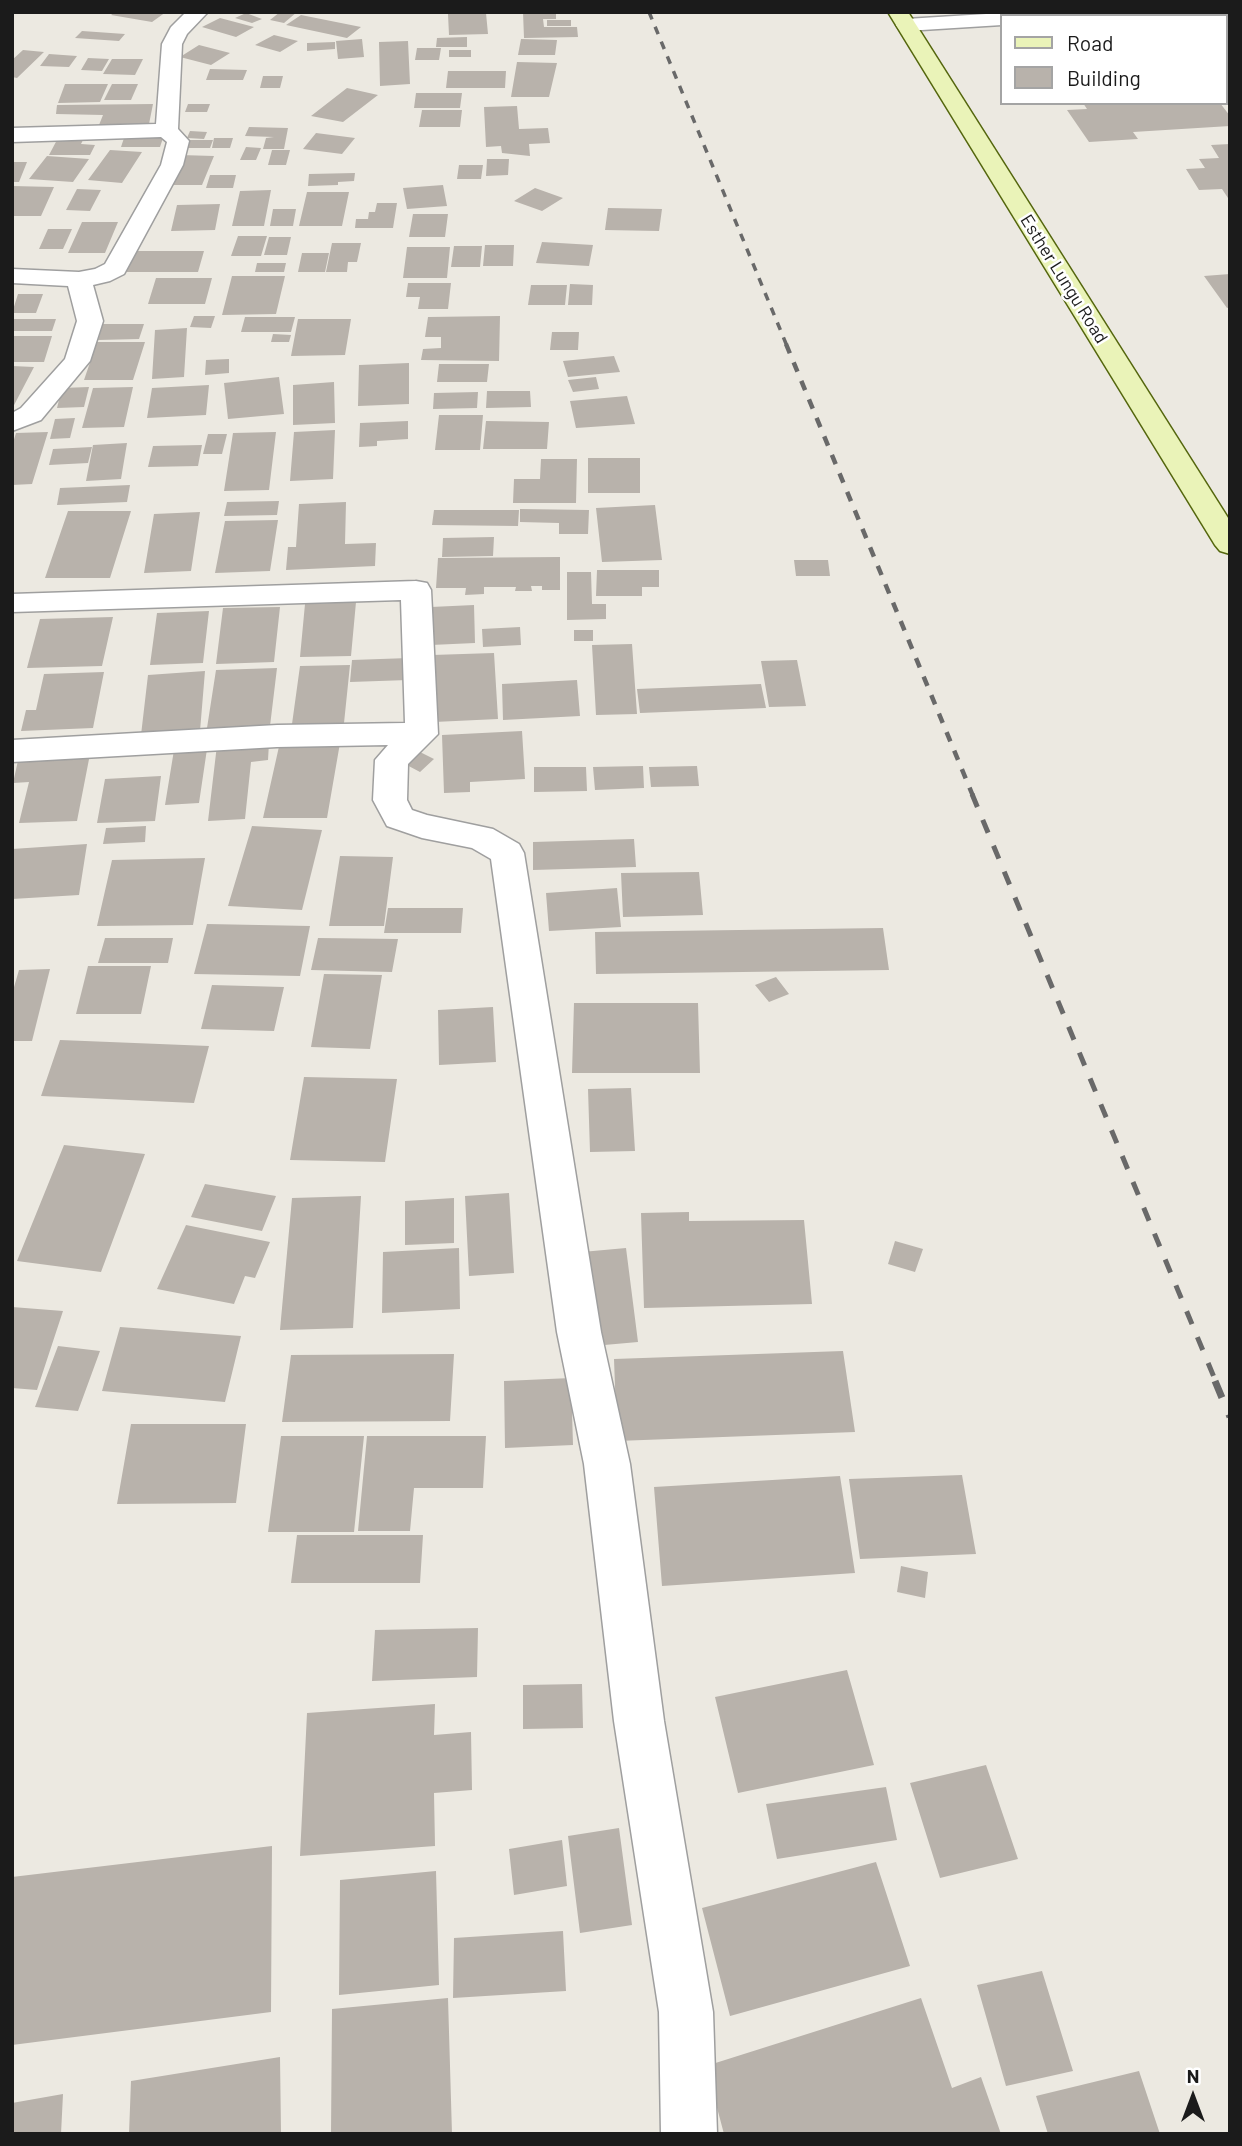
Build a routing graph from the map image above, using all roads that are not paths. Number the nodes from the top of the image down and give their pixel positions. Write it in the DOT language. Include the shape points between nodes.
graph roads {
  1 [pos="198,12"];
  2 [pos="1123,12"];
  3 [pos="1093,14"];
  4 [pos="902,19"];
  5 [pos="1000,19"];
  6 [pos="167,130"];
  7 [pos="12,135"];
  8 [pos="12,276"];
  9 [pos="79,279"];
  10 [pos="12,423"];
  11 [pos="1230,545"];
  12 [pos="12,603"];
  13 [pos="422,734"];
  14 [pos="12,751"];
  15 [pos="689,2134"];
  1 -- 6 [label="street" via="178,31 172,44"];
  2 -- 3 [label="street"];
  4 -- 5 [label="street"];
  4 -- 11 [label="street, Esther Lungu Road"];
  6 -- 7 [label="street"];
  6 -- 9 [label="street" via="178,141 172,164 114,269"];
  8 -- 9 [label="street"];
  9 -- 10 [label="street" via="90,321 77,361 31,414"];
  12 -- 13 [label="street" via="416,590"];
  13 -- 14 [label="street" via="277,736"];
  13 -- 15 [label="street" via="392,760 390,800 398,818 481,838 507,853 579,1332 607,1465 639,1721 686,2012"];
}
